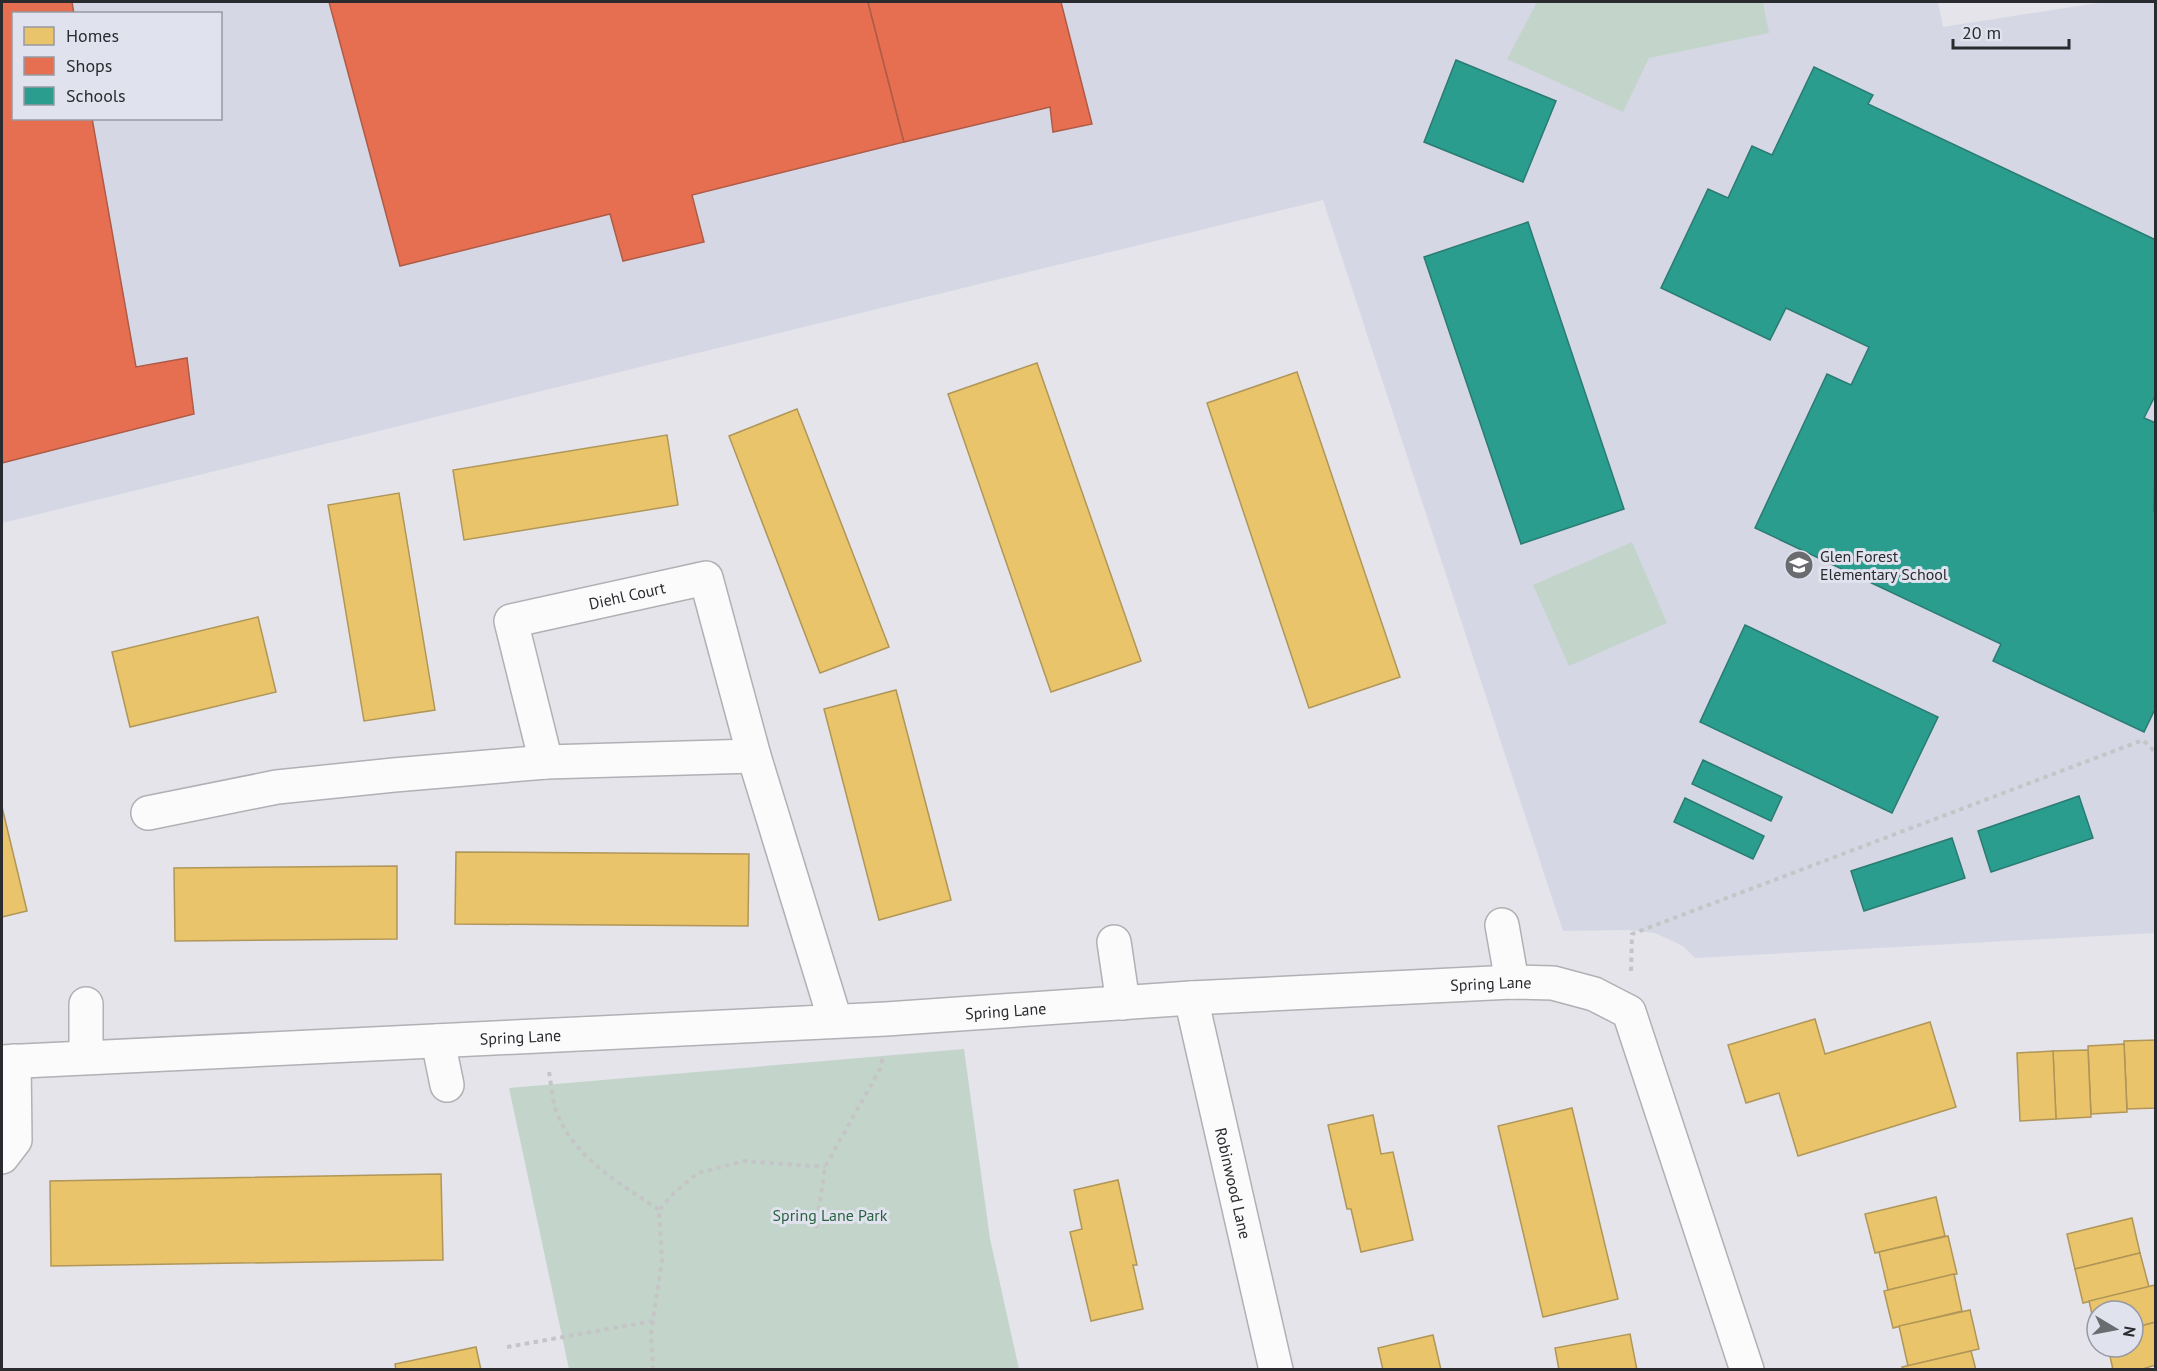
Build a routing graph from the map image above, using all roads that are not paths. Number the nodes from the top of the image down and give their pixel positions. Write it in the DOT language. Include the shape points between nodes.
graph roads {
  1 [pos="754,756"];
  2 [pos="546,762"];
  3 [pos="147,813"];
  4 [pos="1502,925"];
  5 [pos="1114,942"];
  6 [pos="1512,982"];
  7 [pos="1191,998"];
  8 [pos="1124,1003"];
  9 [pos="86,1004"];
  10 [pos="835,1020"];
  11 [pos="438,1041"];
  12 [pos="86,1057"];
  13 [pos="8,1061"];
  14 [pos="447,1085"];
  15 [pos="2,1157"];
  16 [pos="1276,1370"];
  17 [pos="1747,1370"];
  1 -- 2 [label="street"];
  1 -- 2 [label="street, Diehl Court" via="706,578 511,621"];
  1 -- 10 [label="street, Diehl Court"];
  2 -- 3 [label="street" via="276,787"];
  4 -- 6 [label="street"];
  5 -- 8 [label="street"];
  6 -- 7 [label="street, Spring Lane"];
  6 -- 17 [label="street, Spring Lane" via="1553,983 1594,994 1629,1012"];
  7 -- 8 [label="street, Spring Lane"];
  7 -- 16 [label="street, Robinwood Lane"];
  8 -- 10 [label="street, Spring Lane"];
  9 -- 12 [label="street"];
  10 -- 11 [label="street, Spring Lane"];
  11 -- 12 [label="street, Spring Lane"];
  11 -- 14 [label="street"];
  12 -- 13 [label="street, Spring Lane"];
  13 -- 15 [label="street" via="15,1140"];
}
